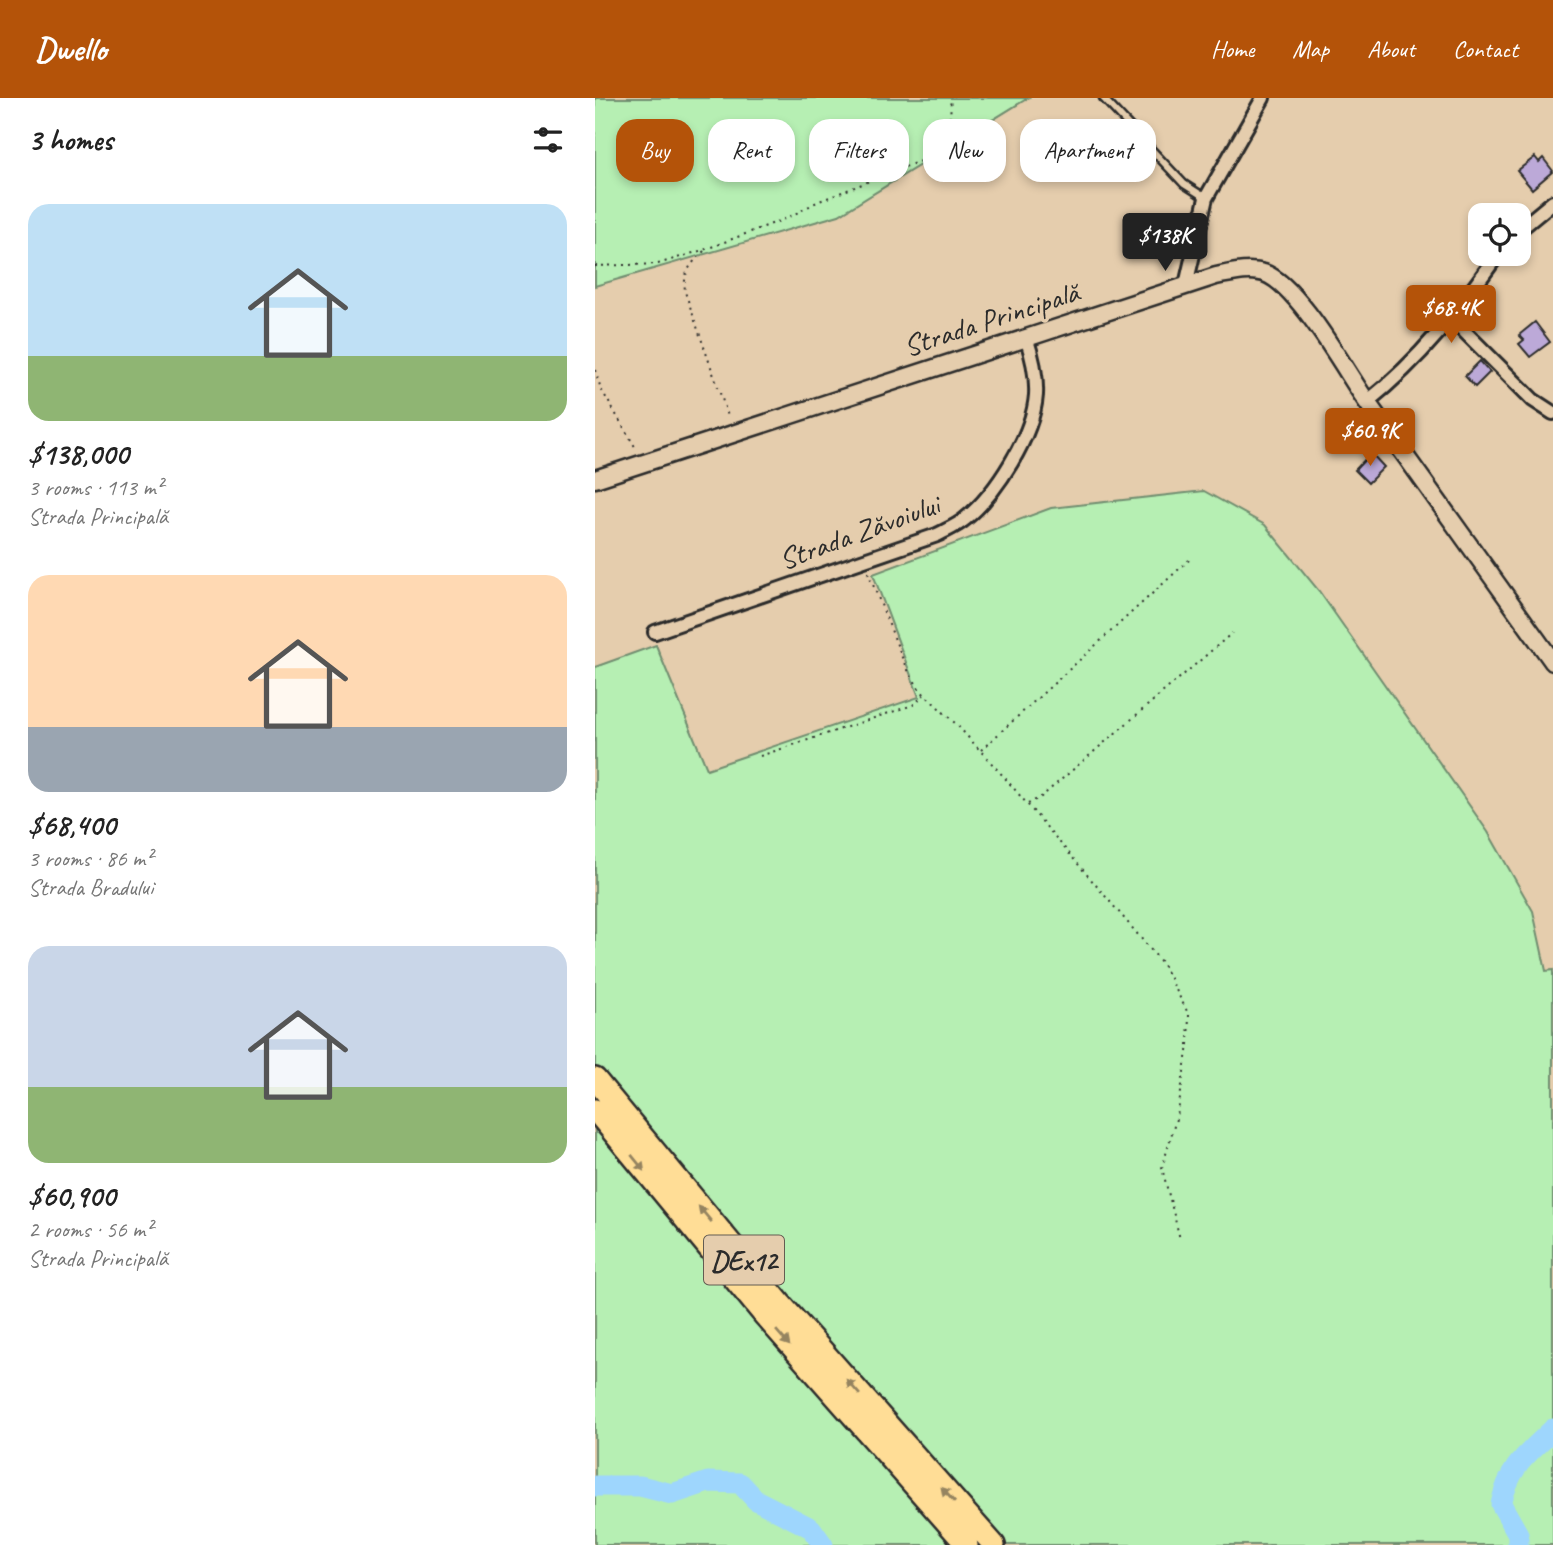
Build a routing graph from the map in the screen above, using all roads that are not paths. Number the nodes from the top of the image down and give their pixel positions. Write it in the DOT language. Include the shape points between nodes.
graph roads {
  1 [pos="1103,98"];
  2 [pos="1263,98"];
  3 [pos="1206,198"];
  4 [pos="1553,202"];
  5 [pos="1531,220"];
  6 [pos="1490,266"];
  7 [pos="1186,285"];
  8 [pos="1452,320"];
  9 [pos="1026,337"];
  10 [pos="1367,402"];
  11 [pos="1553,413"];
  12 [pos="595,479"];
  13 [pos="655,632"];
  14 [pos="1553,662"];
  15 [pos="595,1079"];
  16 [pos="595,1110"];
  17 [pos="890,1446"];
  18 [pos="967,1545"];
  19 [pos="994,1545"];
  1 -- 3 [label="lane" via="1184,184"];
  2 -- 3 [label="street"];
  3 -- 7 [label="street"];
  4 -- 5 [label="street"];
  6 -- 8 [label="street"];
  7 -- 9 [label="street, Strada Principală"];
  7 -- 10 [label="street, Strada Principală" via="1243,271 1264,273 1285,288 1318,329"];
  8 -- 10 [label="street"];
  8 -- 11 [label="street" via="1532,400"];
  9 -- 12 [label="street, Strada Principală"];
  9 -- 13 [label="street, Strada Zăvoiului" via="1033,357 1036,396 1028,426 988,497 963,521 937,535"];
  10 -- 14 [label="street, Strada Principală"];
  17 -- 15 [label="highway, DEx12, one-way" via="780,1303"];
  16 -- 17 [label="highway, DEx12, one-way" via="765,1316"];
  17 -- 18 [label="highway, DEx12"];
  19 -- 17 [label="highway, DEx12, one-way"];
}
